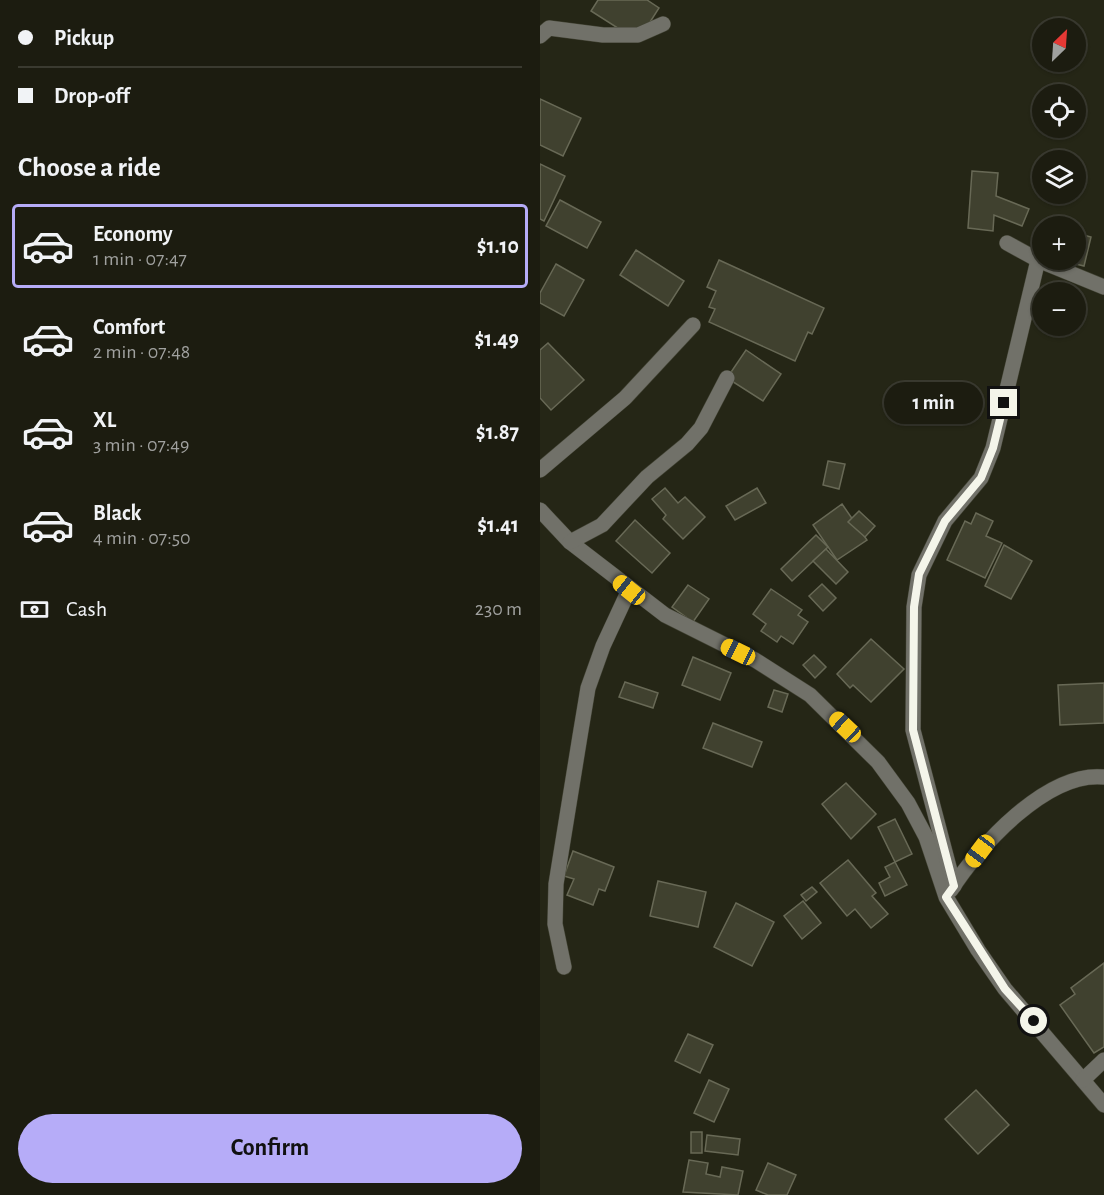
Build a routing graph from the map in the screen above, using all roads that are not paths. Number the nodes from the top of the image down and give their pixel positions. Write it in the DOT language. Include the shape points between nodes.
graph roads {
  1 [pos="663,24"];
  2 [pos="540,36"];
  3 [pos="1007,243"];
  4 [pos="1032,257"];
  5 [pos="1036,270"];
  6 [pos="1062,270"];
  7 [pos="1104,287"];
  8 [pos="693,325"];
  9 [pos="727,378"];
  10 [pos="540,470"];
  11 [pos="540,510"];
  12 [pos="570,542"];
  13 [pos="629,590"];
  14 [pos="1104,777"];
  15 [pos="950,891"];
  16 [pos="564,967"];
  17 [pos="1104,1060"];
  18 [pos="1083,1080"];
  19 [pos="1104,1105"];
  1 -- 2 [label="street" via="638,35 549,28"];
  3 -- 4 [label="street"];
  5 -- 15 [label="street" via="993,448 981,478 945,521 919,574 914,607 913,730"];
  6 -- 7 [label="street"];
  8 -- 10 [label="street" via="625,398"];
  9 -- 12 [label="street" via="687,444 647,477 602,525"];
  11 -- 12 [label="street"];
  12 -- 13 [label="street"];
  13 -- 15 [label="street" via="666,615 788,679 845,727 878,762 908,803"];
  13 -- 16 [label="street" via="588,688 556,884 555,924"];
  14 -- 15 [label="street" via="1091,775 1051,791 1020,812 980,851"];
  15 -- 18 [label="street" via="1005,989"];
  17 -- 18 [label="street"];
  18 -- 19 [label="street"];
}
